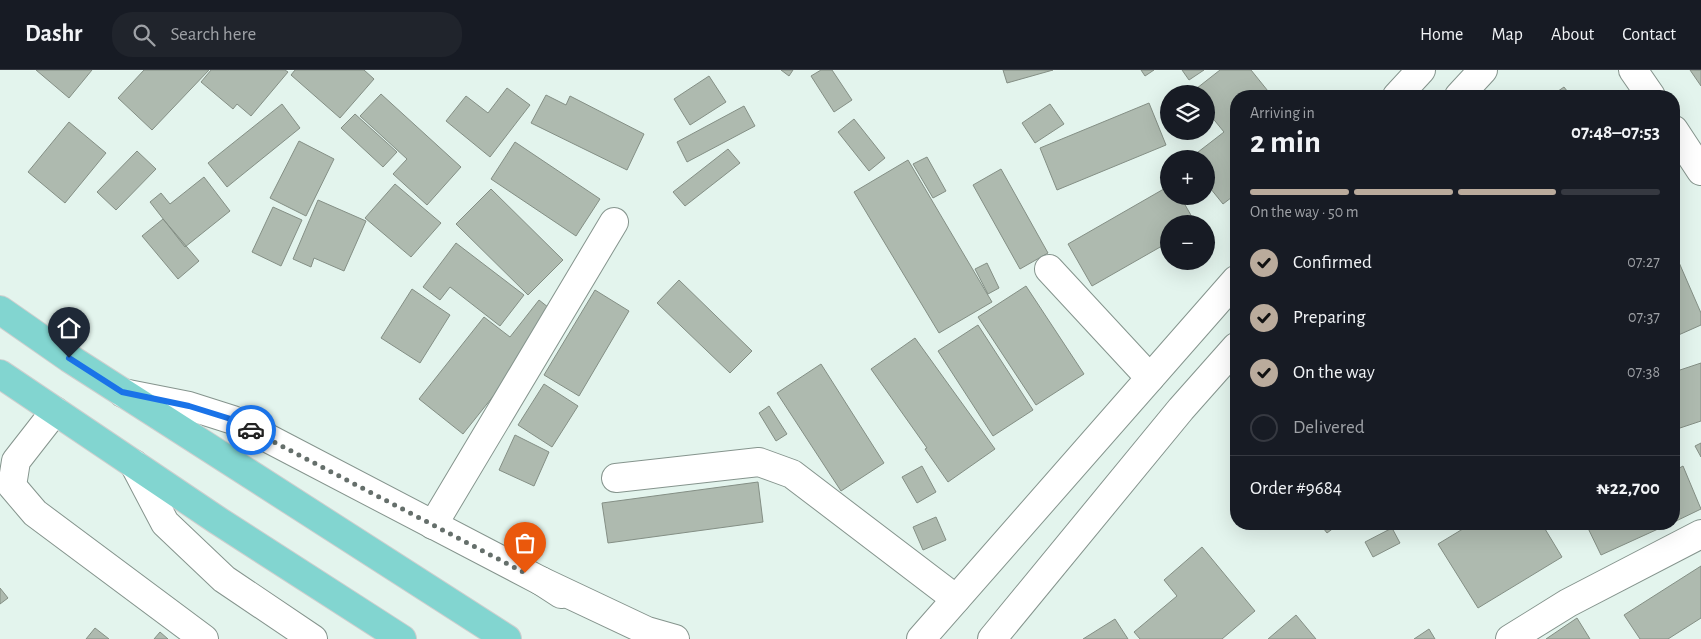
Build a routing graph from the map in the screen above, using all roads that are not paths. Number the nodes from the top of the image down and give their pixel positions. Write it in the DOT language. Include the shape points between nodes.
graph roads {
  1 [pos="1421,70"];
  2 [pos="1483,70"];
  3 [pos="1633,70"];
  4 [pos="1403,90"];
  5 [pos="1465,90"];
  6 [pos="1647,90"];
  7 [pos="1680,139"];
  8 [pos="1701,171"];
  9 [pos="614,222"];
  10 [pos="1049,269"];
  11 [pos="1230,287"];
  12 [pos="0,310"];
  13 [pos="1230,354"];
  14 [pos="0,374"];
  15 [pos="1150,378"];
  16 [pos="122,392"];
  17 [pos="55,411"];
  18 [pos="134,464"];
  19 [pos="616,478"];
  20 [pos="6,490"];
  21 [pos="433,525"];
  22 [pos="1701,534"];
  23 [pos="541,581"];
  24 [pos="956,599"];
  25 [pos="204,639"];
  26 [pos="313,639"];
  27 [pos="402,639"];
  28 [pos="506,639"];
  29 [pos="632,639"];
  30 [pos="675,639"];
  31 [pos="921,639"];
  32 [pos="992,639"];
  33 [pos="1510,639"];
  1 -- 4 [label="street"];
  2 -- 5 [label="street"];
  3 -- 6 [label="street"];
  7 -- 8 [label="street"];
  9 -- 21 [label="street"];
  10 -- 15 [label="street"];
  11 -- 15 [label="street"];
  12 -- 16 [label="main road"];
  13 -- 32 [label="street"];
  14 -- 17 [label="main road"];
  15 -- 24 [label="street"];
  16 -- 21 [label="street" via="189,406 234,420"];
  16 -- 28 [label="main road"];
  17 -- 18 [label="main road"];
  17 -- 20 [label="street" via="16,460"];
  18 -- 26 [label="street" via="164,523 224,579"];
  18 -- 27 [label="main road"];
  19 -- 24 [label="street" via="759,462 792,474"];
  20 -- 25 [label="street"];
  21 -- 23 [label="street"];
  22 -- 33 [label="street" via="1568,602"];
  23 -- 29 [label="street"];
  23 -- 30 [label="street" via="647,631"];
  24 -- 31 [label="street"];
}
